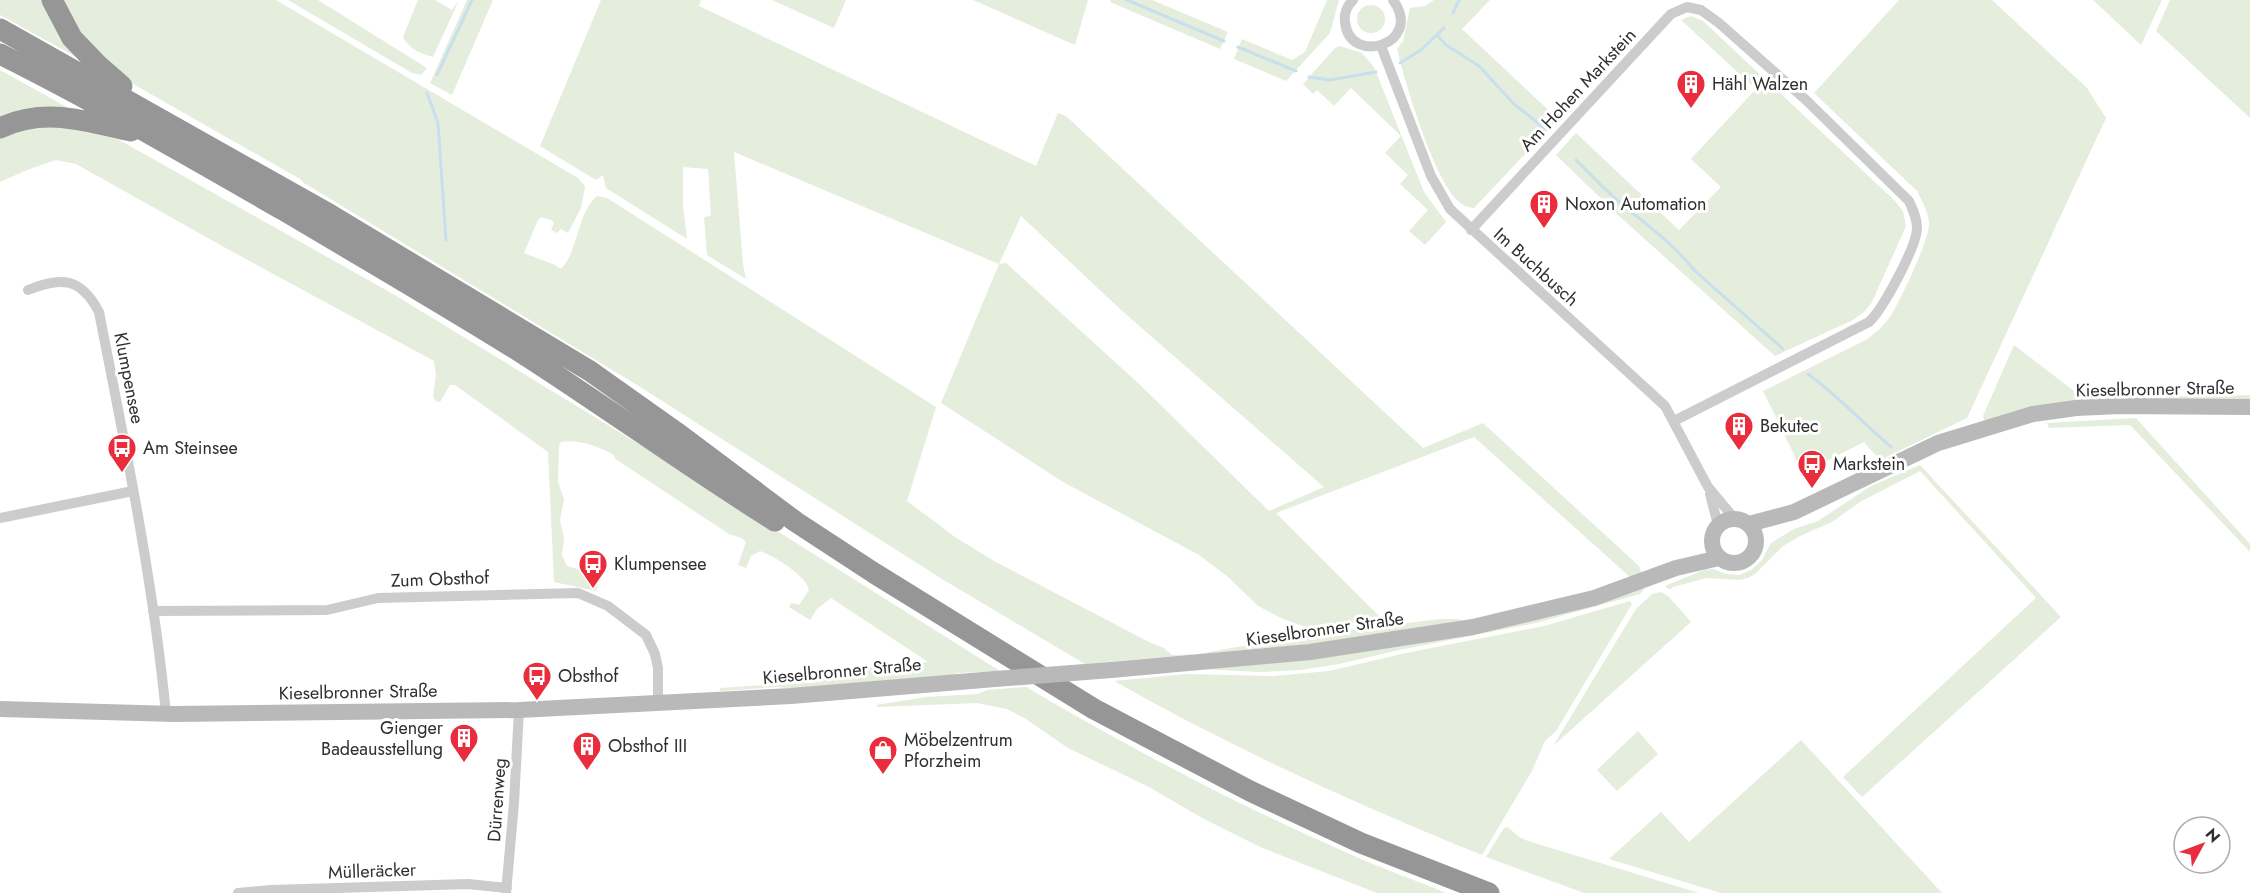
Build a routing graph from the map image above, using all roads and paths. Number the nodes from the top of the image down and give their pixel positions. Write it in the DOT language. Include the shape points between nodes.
graph roads {
  1 [pos="52,0"];
  2 [pos="1353,0"];
  3 [pos="1393,0"];
  4 [pos="0,29"];
  5 [pos="1381,46"];
  6 [pos="0,54"];
  7 [pos="143,108"];
  8 [pos="0,128"];
  9 [pos="153,136"];
  10 [pos="1471,230"];
  11 [pos="28,290"];
  12 [pos="2250,407"];
  13 [pos="1674,421"];
  14 [pos="1708,488"];
  15 [pos="133,491"];
  16 [pos="0,518"];
  17 [pos="1718,525"];
  18 [pos="1746,527"];
  19 [pos="1715,550"];
  20 [pos="153,611"];
  21 [pos="658,704"];
  22 [pos="0,709"];
  23 [pos="519,710"];
  24 [pos="166,714"];
  25 [pos="507,891"];
  26 [pos="238,893"];
  27 [pos="1460,893"];
  28 [pos="1489,893"];
  1 -- 7 [label="highway" via="72,38"];
  2 -- 5 [label="street" via="1345,19 1350,35 1363,46"];
  3 -- 5 [label="street" via="1400,15 1398,31"];
  4 -- 7 [label="highway"];
  5 -- 10 [label="street, Im Buchbusch" via="1431,176 1450,209"];
  6 -- 9 [label="highway"];
  7 -- 28 [label="highway" via="590,371 796,522 1094,709 1250,791 1361,843"];
  8 -- 9 [label="highway" via="33,117 58,116"];
  9 -- 27 [label="highway" via="525,356 716,485 945,631 1112,730 1243,799"];
  10 -- 13 [label="street, Im Buchbusch" via="1665,406"];
  10 -- 13 [label="street, Am Hohen Markstein" via="1671,14 1687,7 1701,10 1790,86 1909,201 1916,216 1915,240 1882,307 1869,322"];
  11 -- 15 [label="street, Klumpensee" via="45,283 72,282 91,298 99,312"];
  12 -- 18 [label="street, Kieselbronner Straße" via="2120,406 2033,414 1938,443 1794,512"];
  13 -- 14 [label="street, Im Buchbusch"];
  14 -- 17 [label="street, Im Buchbusch"];
  14 -- 18 [label="street, Im Buchbusch"];
  15 -- 16 [label="street"];
  15 -- 20 [label="street, Klumpensee"];
  17 -- 18 [label="street"];
  17 -- 19 [label="street" via="1712,536"];
  18 -- 19 [label="street" via="1753,554 1741,563 1725,562"];
  19 -- 21 [label="street, Kieselbronner Straße, bridge" via="1594,598 1473,627 1299,654"];
  20 -- 21 [label="street, Zum Obsthof" via="327,610 378,597 578,592 608,606 646,635 655,654"];
  20 -- 24 [label="street, Klumpensee"];
  21 -- 23 [label="street, Kieselbronner Straße"];
  22 -- 24 [label="street, Kieselbronner Straße"];
  23 -- 24 [label="street, Kieselbronner Straße"];
  23 -- 25 [label="street, Dürrenweg"];
  25 -- 26 [label="street, Mülleräcker" via="468,884"];
}
